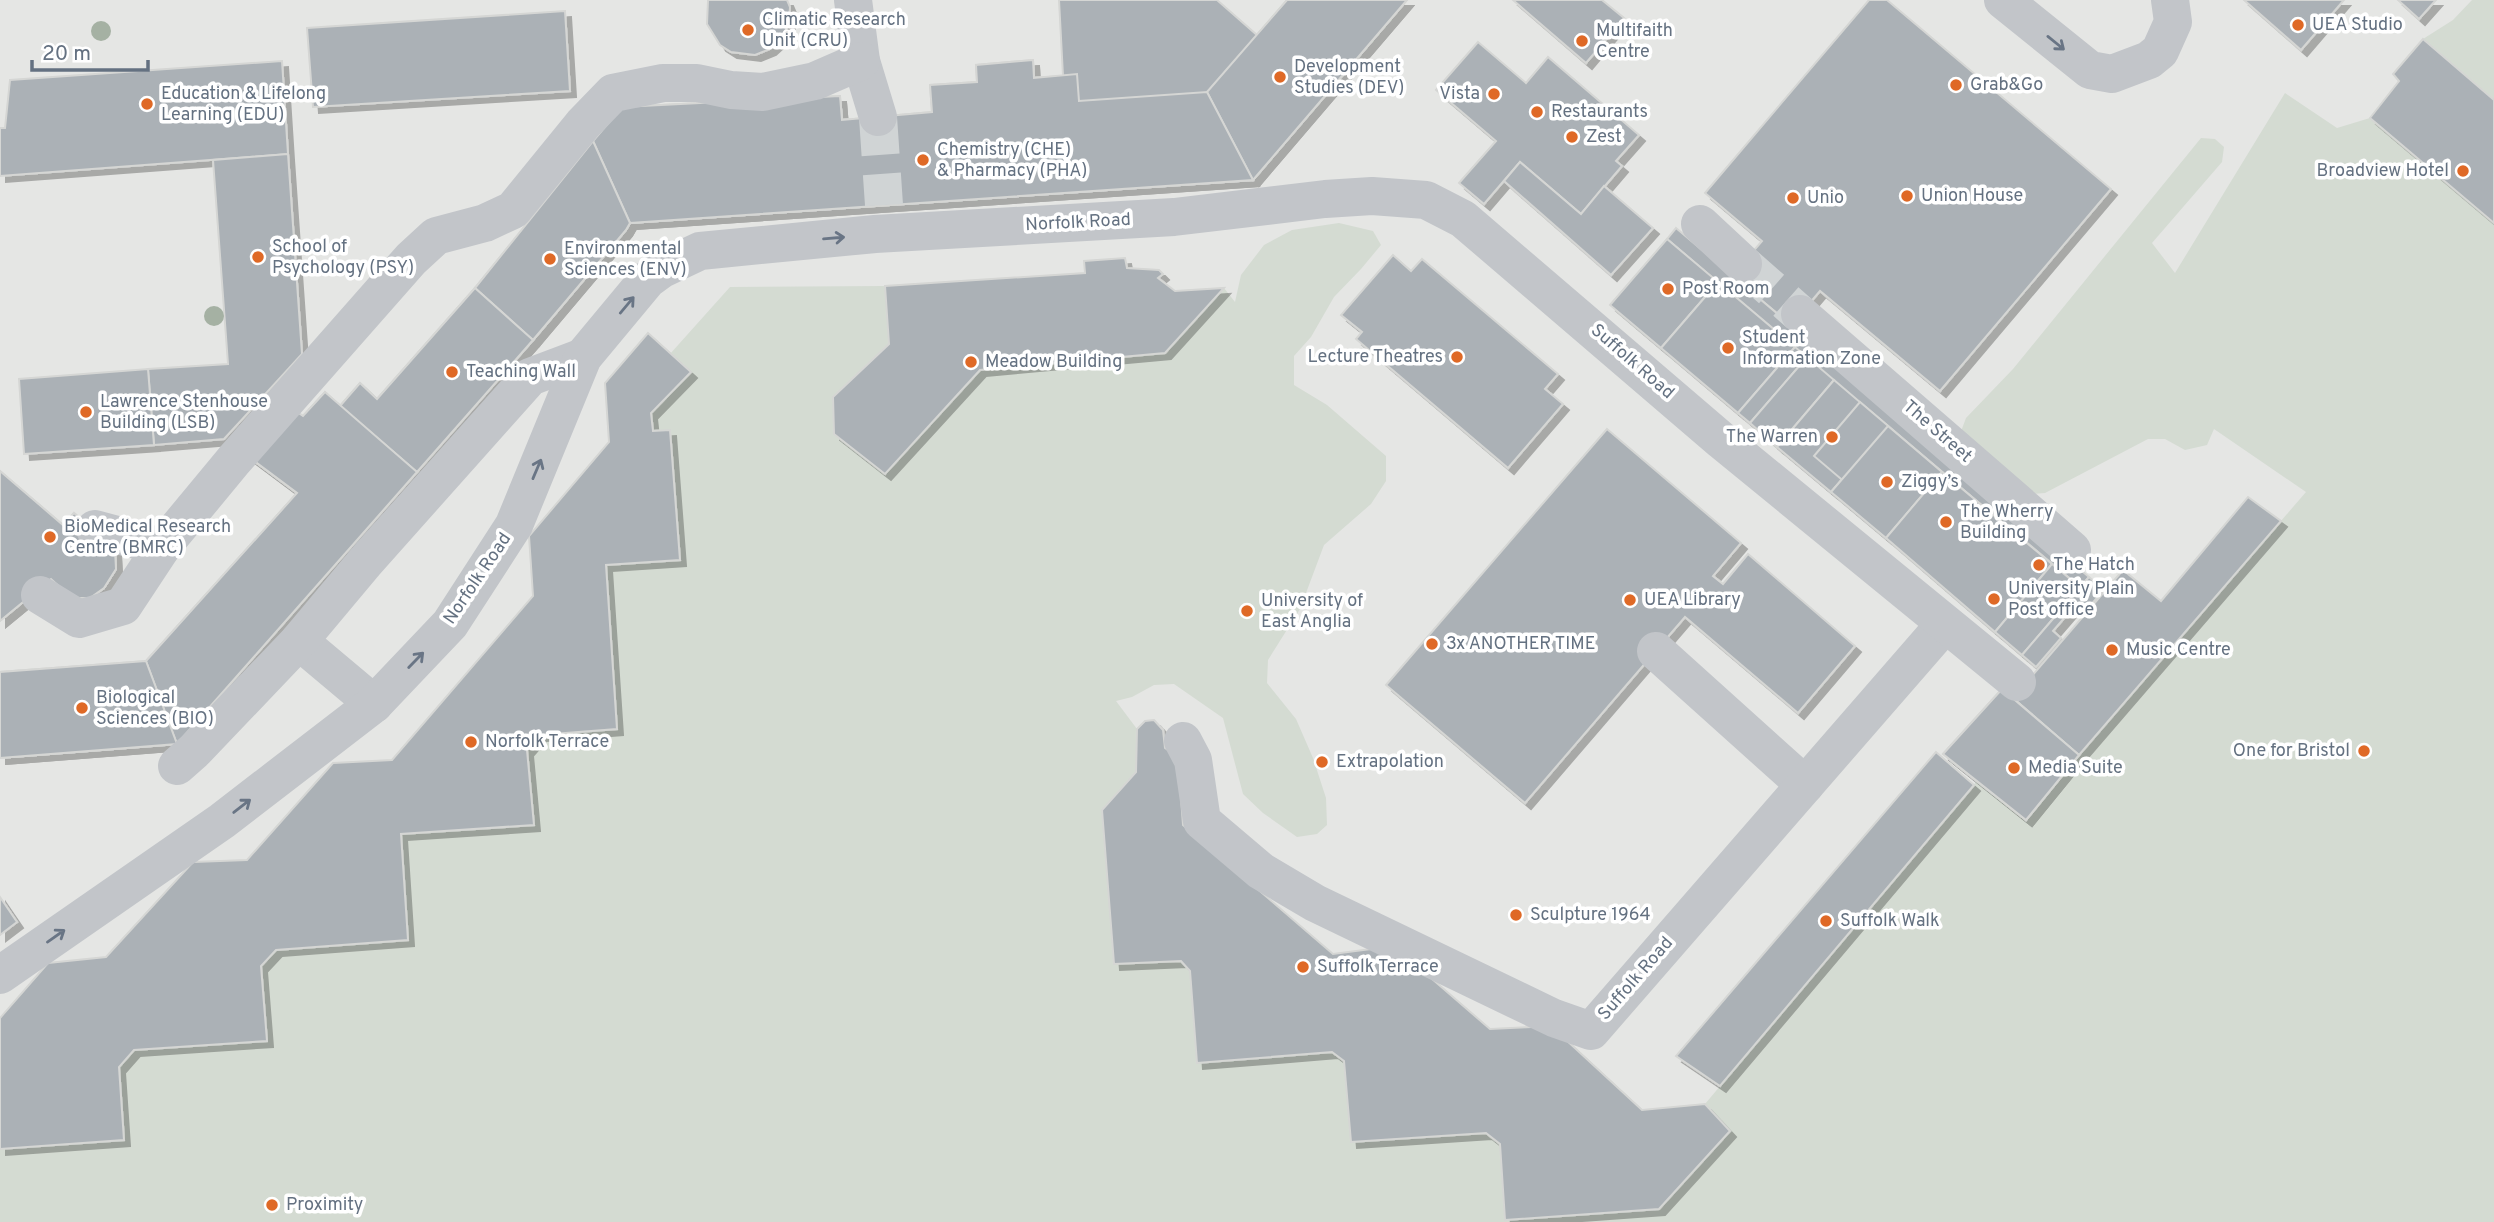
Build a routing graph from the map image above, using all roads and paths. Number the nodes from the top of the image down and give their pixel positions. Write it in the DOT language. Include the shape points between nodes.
graph roads {
  1 [pos="853,0"];
  2 [pos="2003,0"];
  3 [pos="2170,0"];
  4 [pos="861,61"];
  5 [pos="868,118"];
  6 [pos="1281,206"];
  7 [pos="1689,212"];
  8 [pos="1743,264"];
  9 [pos="1800,314"];
  10 [pos="583,357"];
  11 [pos="95,529"];
  12 [pos="162,547"];
  13 [pos="2072,550"];
  14 [pos="40,595"];
  15 [pos="1945,624"];
  16 [pos="299,641"];
  17 [pos="1656,651"];
  18 [pos="2017,682"];
  19 [pos="374,704"];
  20 [pos="1183,741"];
  21 [pos="177,765"];
  22 [pos="1805,785"];
  23 [pos="0,975"];
  1 -- 4 [label="street"];
  2 -- 3 [label="street, one-way" via="2090,70 2112,74 2160,51 2173,22"];
  4 -- 5 [label="street"];
  4 -- 12 [label="street" via="806,84 763,92 663,83 613,93 513,210 436,236 411,258"];
  10 -- 6 [label="street, Norfolk Road, one-way" via="647,280 700,251 875,215 1174,217"];
  6 -- 15 [label="street, Suffolk Road" via="1371,196 1426,200 1463,219"];
  7 -- 8 [label="street"];
  9 -- 13 [label="street, The Street"];
  10 -- 16 [label="street" via="530,377"];
  19 -- 10 [label="street, Norfolk Road, one-way" via="450,624 514,525"];
  11 -- 12 [label="street"];
  12 -- 14 [label="street" via="123,606 79,619"];
  15 -- 18 [label="street, Suffolk Road"];
  15 -- 22 [label="street, Suffolk Road"];
  16 -- 19 [label="street"];
  16 -- 21 [label="street"];
  17 -- 22 [label="street"];
  23 -- 19 [label="street, Norfolk Road, one-way" via="222,821"];
  20 -- 22 [label="street, Suffolk Road" via="1193,760 1202,821 1261,871 1340,915 1554,1018 1591,1031"];
}
